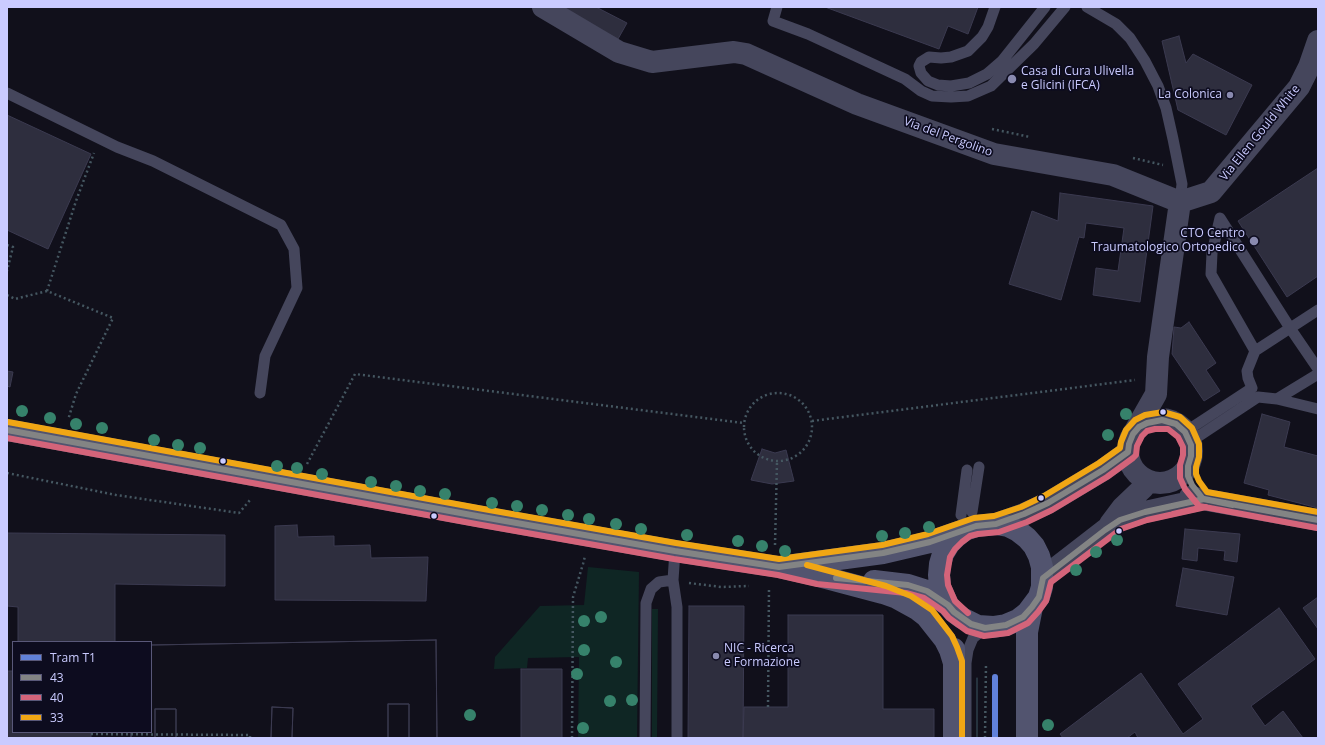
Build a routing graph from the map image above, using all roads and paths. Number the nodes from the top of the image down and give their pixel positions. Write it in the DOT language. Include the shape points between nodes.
graph roads {
  1 [pos="543,7"];
  2 [pos="777,7"];
  3 [pos="995,7"];
  4 [pos="1045,7"];
  5 [pos="1065,7"];
  6 [pos="1087,7"];
  7 [pos="1318,41"];
  8 [pos="7,93"];
  9 [pos="988,128"];
  10 [pos="1034,138"];
  11 [pos="88,149"];
  12 [pos="1133,158"];
  13 [pos="1178,168"];
  14 [pos="1180,202"];
  15 [pos="7,245"];
  16 [pos="7,271"];
  17 [pos="47,291"];
  18 [pos="7,295"];
  19 [pos="1318,310"];
  20 [pos="1290,328"];
  21 [pos="1255,351"];
  22 [pos="1318,369"];
  23 [pos="1318,374"];
  24 [pos="1135,380"];
  25 [pos="260,392"];
  26 [pos="1255,392"];
  27 [pos="1156,394"];
  28 [pos="1277,399"];
  29 [pos="1318,408"];
  30 [pos="812,421"];
  31 [pos="743,423"];
  32 [pos="7,430"];
  33 [pos="1135,431"];
  34 [pos="1182,432"];
  35 [pos="64,440"];
  36 [pos="1128,452"];
  37 [pos="777,462"];
  38 [pos="307,464"];
  39 [pos="1188,466"];
  40 [pos="979,467"];
  41 [pos="967,470"];
  42 [pos="7,473"];
  43 [pos="1148,481"];
  44 [pos="1204,499"];
  45 [pos="250,500"];
  46 [pos="966,519"];
  47 [pos="1318,520"];
  48 [pos="996,524"];
  49 [pos="1105,530"];
  50 [pos="588,535"];
  51 [pos="675,551"];
  52 [pos="777,558"];
  53 [pos="819,576"];
  54 [pos="1043,578"];
  55 [pos="673,585"];
  56 [pos="756,585"];
  57 [pos="762,585"];
  58 [pos="1032,607"];
  59 [pos="951,608"];
  60 [pos="985,628"];
  61 [pos="954,663"];
  62 [pos="986,663"];
  63 [pos="768,707"];
  64 [pos="91,734"];
  65 [pos="250,738"];
  66 [pos="572,738"];
  67 [pos="645,738"];
  68 [pos="677,738"];
  69 [pos="954,738"];
  70 [pos="966,738"];
  71 [pos="985,738"];
  72 [pos="1026,738"];
  1 -- 14 [label="street, Via del Pergolino" via="619,52 632,56 652,62 734,52 746,54 857,104 994,154 1113,175"];
  2 -- 5 [label="lane" via="773,21 808,34 904,79 932,96 951,97 968,96 991,86 1034,44"];
  3 -- 4 [label="lane" via="982,37 968,51 951,57 929,57 921,62 921,73 928,81 951,86 987,74 1002,61"];
  6 -- 13 [label="lane" via="1116,24 1130,38 1145,61 1166,108"];
  7 -- 14 [label="street, Via Ellen Gould White" via="1299,87 1211,192"];
  8 -- 25 [label="lane" via="281,225 294,249 297,288 265,356"];
  9 -- 10 [label="path"];
  11 -- 17 [label="path" via="95,152"];
  12 -- 13 [label="path"];
  13 -- 14 [label="lane" via="1182,184"];
  14 -- 27 [label="street" via="1158,357"];
  15 -- 16 [label="path" via="13,247"];
  17 -- 18 [label="path" via="15,299"];
  17 -- 35 [label="path" via="113,318 76,394"];
  19 -- 20 [label="lane"];
  20 -- 21 [label="lane"];
  20 -- 21 [label="lane" via="1220,218 1212,253 1211,274"];
  20 -- 22 [label="lane"];
  21 -- 26 [label="lane" via="1247,371"];
  23 -- 28 [label="lane"];
  24 -- 30 [label="path"];
  26 -- 28 [label="lane"];
  26 -- 34 [label="lane"];
  27 -- 33 [label="street"];
  27 -- 34 [label="street"];
  28 -- 29 [label="lane"];
  30 -- 31 [label="path" via="807,408 794,396 777,392 761,396 754,401 748,408"];
  30 -- 37 [label="path" via="811,437 801,452 790,459"];
  31 -- 37 [label="path" via="743,431 750,448 766,460"];
  31 -- 38 [label="path" via="355,374"];
  32 -- 35 [label="main road"];
  33 -- 34 [label="street" via="1143,424 1162,420"];
  33 -- 36 [label="street"];
  34 -- 39 [label="street" via="1191,456"];
  35 -- 50 [label="main road"];
  36 -- 43 [label="street" via="1135,472"];
  36 -- 48 [label="street" via="1048,503"];
  37 -- 52 [label="path"];
  39 -- 43 [label="street" via="1174,480 1165,483"];
  39 -- 44 [label="street" via="1188,476 1192,485"];
  40 -- 46 [label="lane"];
  41 -- 46 [label="lane"];
  42 -- 45 [label="path" via="116,495 239,513"];
  43 -- 44 [label="street" via="1176,495"];
  43 -- 49 [label="street"];
  44 -- 47 [label="street"];
  44 -- 49 [label="street" via="1126,518"];
  46 -- 48 [label="main road" via="976,526"];
  46 -- 52 [label="main road" via="930,542 883,553"];
  46 -- 59 [label="main road" via="957,536 949,544 940,564 940,587"];
  48 -- 54 [label="main road" via="1018,531 1034,546 1039,556"];
  49 -- 54 [label="street"];
  50 -- 51 [label="main road"];
  50 -- 66 [label="path" via="573,597"];
  51 -- 52 [label="main road"];
  51 -- 55 [label="lane"];
  52 -- 53 [label="main road"];
  53 -- 59 [label="main road" via="908,585 927,591"];
  53 -- 61 [label="main road" via="883,593 917,609 941,634"];
  54 -- 58 [label="main road" via="1039,596"];
  55 -- 56 [label="path" via="685,582 721,587"];
  55 -- 67 [label="lane" via="659,582 651,589 646,602"];
  55 -- 68 [label="lane" via="677,607"];
  57 -- 63 [label="path" via="770,585"];
  58 -- 60 [label="main road" via="1023,617 1006,625"];
  58 -- 72 [label="main road" via="1027,632"];
  59 -- 60 [label="main road" via="971,624"];
  59 -- 61 [label="main road" via="955,630"];
  60 -- 70 [label="lane" via="973,638 968,650"];
  61 -- 69 [label="main road"];
  62 -- 71 [label="path"];
  64 -- 65 [label="path" via="250,735"];
}
